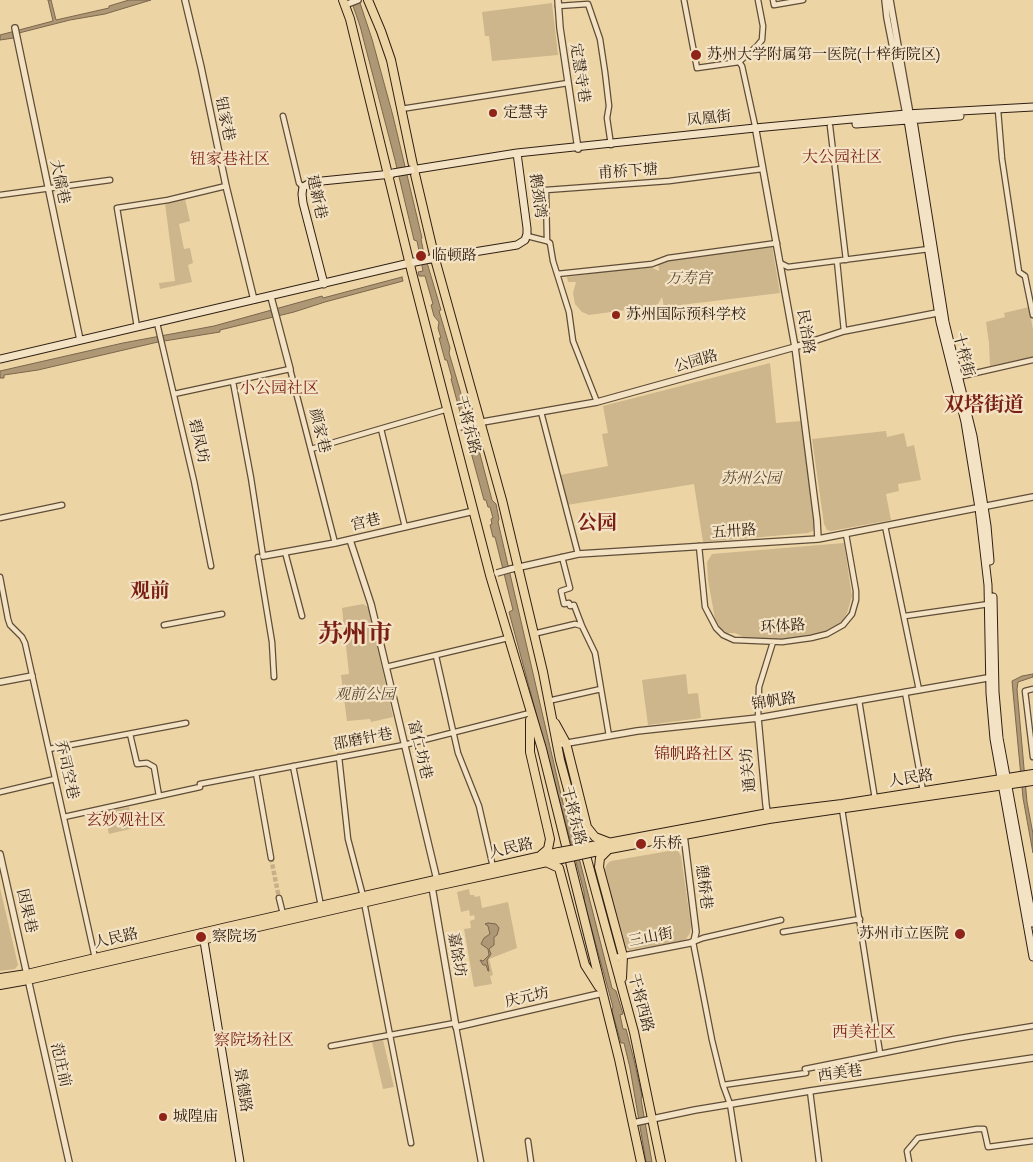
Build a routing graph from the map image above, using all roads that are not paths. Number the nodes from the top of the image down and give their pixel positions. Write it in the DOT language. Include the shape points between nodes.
graph roads {
  1 [pos="185,0"];
  2 [pos="358,0"];
  3 [pos="368,0"];
  4 [pos="684,0"];
  5 [pos="758,0"];
  6 [pos="773,0"];
  7 [pos="803,0"];
  8 [pos="885,0"];
  9 [pos="890,0"];
  10 [pos="346,3"];
  11 [pos="558,3"];
  12 [pos="15,31"];
  13 [pos="739,62"];
  14 [pos="568,83"];
  15 [pos="402,109"];
  16 [pos="1033,109"];
  17 [pos="998,112"];
  18 [pos="283,116"];
  19 [pos="909,117"];
  20 [pos="830,126"];
  21 [pos="756,129"];
  22 [pos="611,144"];
  23 [pos="578,148"];
  24 [pos="517,155"];
  25 [pos="762,169"];
  26 [pos="412,170"];
  27 [pos="391,174"];
  28 [pos="110,180"];
  29 [pos="226,186"];
  30 [pos="304,187"];
  31 [pos="47,188"];
  32 [pos="0,195"];
  33 [pos="527,236"];
  34 [pos="547,241"];
  35 [pos="777,243"];
  36 [pos="929,249"];
  37 [pos="432,259"];
  38 [pos="846,260"];
  39 [pos="837,261"];
  40 [pos="412,262"];
  41 [pos="780,263"];
  42 [pos="557,274"];
  43 [pos="324,284"];
  44 [pos="271,296"];
  45 [pos="254,300"];
  46 [pos="941,312"];
  47 [pos="1033,315"];
  48 [pos="157,323"];
  49 [pos="138,327"];
  50 [pos="844,331"];
  51 [pos="80,340"];
  52 [pos="795,347"];
  53 [pos="0,359"];
  54 [pos="1033,360"];
  55 [pos="290,369"];
  56 [pos="957,377"];
  57 [pos="233,382"];
  58 [pos="174,394"];
  59 [pos="597,402"];
  60 [pos="448,409"];
  61 [pos="541,412"];
  62 [pos="477,423"];
  63 [pos="457,428"];
  64 [pos="381,429"];
  65 [pos="311,450"];
  66 [pos="1033,497"];
  67 [pos="62,505"];
  68 [pos="982,507"];
  69 [pos="474,511"];
  70 [pos="0,518"];
  71 [pos="885,526"];
  72 [pos="405,527"];
  73 [pos="846,534"];
  74 [pos="818,539"];
  75 [pos="350,540"];
  76 [pos="334,543"];
  77 [pos="699,546"];
  78 [pos="284,552"];
  79 [pos="578,554"];
  80 [pos="260,556"];
  81 [pos="562,557"];
  82 [pos="211,566"];
  83 [pos="514,568"];
  84 [pos="494,574"];
  85 [pos="0,577"];
  86 [pos="989,604"];
  87 [pos="222,614"];
  88 [pos="302,616"];
  89 [pos="905,616"];
  90 [pos="164,625"];
  91 [pos="582,626"];
  92 [pos="533,634"];
  93 [pos="508,638"];
  94 [pos="773,642"];
  95 [pos="436,656"];
  96 [pos="386,667"];
  97 [pos="32,676"];
  98 [pos="274,677"];
  99 [pos="992,677"];
  100 [pos="0,682"];
  101 [pos="1033,689"];
  102 [pos="601,690"];
  103 [pos="919,690"];
  104 [pos="905,692"];
  105 [pos="548,700"];
  106 [pos="859,700"];
  107 [pos="530,713"];
  108 [pos="551,716"];
  109 [pos="758,718"];
  110 [pos="186,723"];
  111 [pos="453,731"];
  112 [pos="130,734"];
  113 [pos="609,736"];
  114 [pos="566,743"];
  115 [pos="404,745"];
  116 [pos="557,746"];
  117 [pos="49,749"];
  118 [pos="339,757"];
  119 [pos="1033,757"];
  120 [pos="293,766"];
  121 [pos="256,773"];
  122 [pos="1032,778"];
  123 [pos="55,779"];
  124 [pos="1009,781"];
  125 [pos="923,791"];
  126 [pos="0,792"];
  127 [pos="159,796"];
  128 [pos="874,799"];
  129 [pos="842,809"];
  130 [pos="768,816"];
  131 [pos="64,817"];
  132 [pos="684,835"];
  133 [pos="610,846"];
  134 [pos="584,852"];
  135 [pos="0,854"];
  136 [pos="563,856"];
  137 [pos="271,858"];
  138 [pos="541,860"];
  139 [pos="493,867"];
  140 [pos="434,883"];
  141 [pos="279,898"];
  142 [pos="364,899"];
  143 [pos="320,906"];
  144 [pos="282,914"];
  145 [pos="860,919"];
  146 [pos="781,920"];
  147 [pos="1033,923"];
  148 [pos="783,932"];
  149 [pos="203,937"];
  150 [pos="693,942"];
  151 [pos="623,956"];
  152 [pos="1033,957"];
  153 [pos="95,958"];
  154 [pos="614,958"];
  155 [pos="596,963"];
  156 [pos="585,965"];
  157 [pos="27,977"];
  158 [pos="0,978"];
  159 [pos="0,985"];
  160 [pos="622,985"];
  161 [pos="603,993"];
  162 [pos="455,1025"];
  163 [pos="1033,1026"];
  164 [pos="390,1034"];
  165 [pos="330,1046"];
  166 [pos="880,1053"];
  167 [pos="1033,1058"];
  168 [pos="722,1085"];
  169 [pos="810,1091"];
  170 [pos="730,1104"];
  171 [pos="649,1119"];
  172 [pos="635,1122"];
  173 [pos="528,1140"];
  174 [pos="1033,1141"];
  175 [pos="411,1143"];
  176 [pos="69,1162"];
  177 [pos="240,1162"];
  178 [pos="481,1162"];
  179 [pos="531,1162"];
  180 [pos="641,1162"];
  181 [pos="661,1162"];
  182 [pos="739,1162"];
  183 [pos="819,1162"];
  184 [pos="909,1162"];
  1 -- 29 [label="street, 钮家巷"];
  2 -- 10 [label="street"];
  3 -- 15 [label="main road, 干将东路" via="391,60"];
  4 -- 13 [label="street" via="697,68"];
  5 -- 13 [label="street" via="762,40"];
  6 -- 7 [label="street" via="774,4"];
  8 -- 19 [label="street, 十梓街"];
  9 -- 19 [label="street, 十梓街"];
  10 -- 27 [label="main road, 干将东路"];
  11 -- 14 [label="street, 定慧寺巷"];
  11 -- 22 [label="street" via="588,4 606,72"];
  12 -- 31 [label="street, 大儒巷"];
  13 -- 21 [label="street"];
  14 -- 15 [label="street"];
  14 -- 23 [label="street, 定慧寺巷"];
  15 -- 26 [label="main road, 干将东路"];
  16 -- 17 [label="main road, 凤凰街"];
  17 -- 19 [label="main road, 凤凰街"];
  17 -- 47 [label="street" via="1019,272 1025,276"];
  18 -- 30 [label="street, 建新巷" via="299,183"];
  19 -- 20 [label="main road, 凤凰街"];
  19 -- 21 [label="main road, 凤凰街"];
  19 -- 36 [label="main road, 十梓街"];
  19 -- 46 [label="main road, 十梓街"];
  20 -- 21 [label="main road, 凤凰街"];
  20 -- 38 [label="street"];
  21 -- 22 [label="main road, 凤凰街"];
  21 -- 25 [label="street, 民治路"];
  22 -- 23 [label="main road, 凤凰街"];
  23 -- 24 [label="main road, 凤凰街"];
  24 -- 26 [label="main road, 凤凰街"];
  24 -- 33 [label="main road, 鹅颈湾"];
  25 -- 34 [label="street, 甫桥下塘" via="649,183 546,190"];
  25 -- 35 [label="street, 民治路"];
  26 -- 27 [label="main road, 凤凰街, bridge"];
  26 -- 37 [label="main road, 干将东路"];
  27 -- 30 [label="main road, 凤凰街" via="312,182"];
  27 -- 40 [label="main road, 干将东路"];
  28 -- 31 [label="street"];
  29 -- 45 [label="street, 钮家巷"];
  29 -- 49 [label="street" via="117,208"];
  30 -- 43 [label="main road, 建新巷" via="303,203"];
  31 -- 32 [label="street"];
  31 -- 51 [label="street, 大儒巷"];
  33 -- 34 [label="street"];
  33 -- 37 [label="main road, 鹅颈湾" via="517,245"];
  34 -- 42 [label="street"];
  35 -- 41 [label="street, 民治路"];
  35 -- 42 [label="street" via="668,258 652,264"];
  36 -- 38 [label="street"];
  36 -- 46 [label="main road, 十梓街"];
  37 -- 40 [label="main road, bridge"];
  37 -- 62 [label="main road, 干将东路"];
  38 -- 39 [label="street"];
  39 -- 41 [label="street" via="788,267"];
  39 -- 50 [label="street"];
  40 -- 43 [label="main road"];
  40 -- 60 [label="main road, 干将东路"];
  41 -- 52 [label="street, 民治路"];
  42 -- 59 [label="street" via="569,312 573,341"];
  43 -- 44 [label="main road"];
  44 -- 45 [label="main road"];
  44 -- 55 [label="street, 颜家巷"];
  45 -- 48 [label="main road"];
  46 -- 50 [label="street, 公园路"];
  46 -- 56 [label="main road, 十梓街"];
  48 -- 49 [label="main road"];
  48 -- 58 [label="street, 碧凤坊"];
  49 -- 51 [label="main road"];
  50 -- 52 [label="street, 公园路"];
  51 -- 53 [label="main road"];
  52 -- 59 [label="street, 公园路"];
  52 -- 74 [label="street, 民治路"];
  54 -- 56 [label="street"];
  55 -- 57 [label="street"];
  55 -- 65 [label="street, 颜家巷"];
  56 -- 68 [label="main road, 十梓街" via="973,436"];
  57 -- 58 [label="street"];
  57 -- 80 [label="street"];
  58 -- 82 [label="street, 碧凤坊"];
  59 -- 61 [label="street, 公园路"];
  60 -- 63 [label="main road, 干将东路"];
  60 -- 64 [label="street"];
  61 -- 62 [label="street, 公园路"];
  61 -- 79 [label="street"];
  62 -- 63 [label="street, 公园路, bridge"];
  62 -- 83 [label="main road, 干将东路" via="500,494"];
  63 -- 69 [label="main road, 干将东路"];
  64 -- 65 [label="street"];
  64 -- 72 [label="street"];
  65 -- 76 [label="street, 颜家巷"];
  66 -- 68 [label="street, 五卅路"];
  67 -- 70 [label="street"];
  68 -- 71 [label="street, 五卅路"];
  68 -- 86 [label="main road, 十梓街"];
  68 -- 99 [label="main road, 十梓街" via="992,585"];
  69 -- 72 [label="street, 宫巷"];
  69 -- 84 [label="main road, 干将东路"];
  71 -- 73 [label="street, 五卅路"];
  71 -- 89 [label="street"];
  72 -- 75 [label="street, 宫巷"];
  73 -- 74 [label="street, 五卅路"];
  73 -- 94 [label="street, 环体路" via="856,590 850,617 827,634"];
  74 -- 77 [label="street, 五卅路"];
  75 -- 76 [label="street, 宫巷"];
  75 -- 96 [label="street, 富仁坊巷" via="371,604"];
  76 -- 78 [label="street, 宫巷"];
  77 -- 79 [label="street, 五卅路"];
  77 -- 94 [label="street, 环体路" via="705,607 716,628 734,640"];
  78 -- 80 [label="street, 宫巷"];
  78 -- 88 [label="street"];
  79 -- 81 [label="street, 五卅路"];
  80 -- 98 [label="street"];
  81 -- 83 [label="street, 五卅路"];
  81 -- 91 [label="street" via="570,588 561,591 564,604 574,605"];
  83 -- 84 [label="street, 五卅路, bridge"];
  83 -- 92 [label="main road, 干将东路"];
  84 -- 93 [label="main road, 干将东路"];
  85 -- 97 [label="street, 乔司空巷" via="8,619 22,637"];
  86 -- 89 [label="street"];
  86 -- 99 [label="main road, 十梓街"];
  87 -- 90 [label="street"];
  89 -- 103 [label="street"];
  91 -- 92 [label="street" via="575,624"];
  91 -- 102 [label="street" via="595,653"];
  92 -- 105 [label="main road, 干将东路"];
  93 -- 95 [label="street"];
  93 -- 107 [label="main road, 干将东路"];
  94 -- 109 [label="street" via="759,687"];
  95 -- 96 [label="street"];
  95 -- 111 [label="street"];
  96 -- 115 [label="street, 富仁坊巷"];
  97 -- 100 [label="street"];
  97 -- 117 [label="street, 乔司空巷"];
  99 -- 103 [label="street, 锦帆路"];
  99 -- 124 [label="main road, 十梓街"];
  101 -- 119 [label="street" via="1025,690"];
  102 -- 105 [label="street"];
  102 -- 113 [label="street"];
  103 -- 104 [label="street, 锦帆路"];
  104 -- 106 [label="street, 锦帆路"];
  104 -- 125 [label="street"];
  105 -- 108 [label="main road, 干将东路"];
  106 -- 109 [label="street, 锦帆路"];
  106 -- 128 [label="street"];
  107 -- 111 [label="street, 邵磨针巷"];
  107 -- 136 [label="main road, 干将东路" via="542,749"];
  107 -- 138 [label="main road" via="530,752 550,839"];
  108 -- 114 [label="main road"];
  108 -- 116 [label="main road, 干将东路"];
  109 -- 113 [label="street, 锦帆路"];
  109 -- 130 [label="street, 通关坊"];
  110 -- 112 [label="street"];
  111 -- 115 [label="street, 邵磨针巷"];
  111 -- 139 [label="street" via="479,806"];
  112 -- 117 [label="street"];
  112 -- 127 [label="street" via="137,764 147,763 154,768"];
  113 -- 114 [label="street, 锦帆路"];
  114 -- 116 [label="street, 锦帆路"];
  114 -- 133 [label="main road" via="587,827 590,833"];
  115 -- 118 [label="street, 邵磨针巷"];
  115 -- 140 [label="street, 富仁坊巷"];
  116 -- 134 [label="main road, 干将东路"];
  117 -- 123 [label="street, 乔司空巷"];
  118 -- 120 [label="street, 邵磨针巷"];
  118 -- 142 [label="street" via="348,839"];
  120 -- 121 [label="street, 邵磨针巷"];
  120 -- 143 [label="street"];
  121 -- 127 [label="street, 邵磨针巷"];
  121 -- 137 [label="street"];
  122 -- 124 [label="main road, 人民路"];
  123 -- 126 [label="street"];
  123 -- 131 [label="street, 乔司空巷"];
  124 -- 125 [label="main road, 人民路"];
  124 -- 129 [label="main road, 人民路"];
  124 -- 147 [label="main road"];
  124 -- 152 [label="main road"];
  125 -- 128 [label="main road, 人民路"];
  127 -- 131 [label="street, 邵磨针巷"];
  128 -- 130 [label="main road, 人民路"];
  129 -- 130 [label="main road, 人民路"];
  129 -- 145 [label="street"];
  130 -- 132 [label="main road, 人民路"];
  130 -- 133 [label="main road, 人民路"];
  131 -- 153 [label="street, 乔司空巷"];
  132 -- 133 [label="main road, 人民路"];
  132 -- 150 [label="street, 憩桥巷" via="696,932"];
  133 -- 136 [label="main road, 人民路, bridge"];
  133 -- 151 [label="main road" via="601,856 599,867"];
  134 -- 154 [label="main road, 干将西路"];
  135 -- 157 [label="street, 因果巷"];
  136 -- 138 [label="main road, 人民路"];
  136 -- 155 [label="main road"];
  138 -- 139 [label="main road, 人民路"];
  138 -- 140 [label="main road, 人民路"];
  138 -- 156 [label="main road" via="556,866 560,872"];
  139 -- 140 [label="main road, 人民路"];
  140 -- 142 [label="main road, 人民路"];
  140 -- 162 [label="street, 嘉馀坊"];
  141 -- 144 [label="street"];
  142 -- 143 [label="main road, 人民路"];
  142 -- 149 [label="main road, 人民路"];
  142 -- 164 [label="street"];
  143 -- 144 [label="main road, 人民路"];
  144 -- 149 [label="main road, 人民路"];
  145 -- 148 [label="street"];
  145 -- 166 [label="street"];
  146 -- 150 [label="street"];
  149 -- 153 [label="main road, 人民路"];
  149 -- 157 [label="main road, 人民路"];
  149 -- 177 [label="main road, 景德路"];
  150 -- 151 [label="street, 三山街"];
  150 -- 168 [label="street"];
  151 -- 154 [label="street, 三山街"];
  151 -- 160 [label="main road"];
  153 -- 157 [label="main road, 人民路"];
  154 -- 160 [label="main road, 干将西路"];
  155 -- 156 [label="main road"];
  155 -- 161 [label="main road"];
  156 -- 161 [label="main road"];
  157 -- 158 [label="main road, 人民路"];
  157 -- 159 [label="main road, 人民路"];
  157 -- 176 [label="street, 范庄前"];
  160 -- 171 [label="main road, 干将西路" via="638,1050"];
  161 -- 162 [label="street, 庆元坊"];
  161 -- 172 [label="main road"];
  162 -- 164 [label="street"];
  162 -- 178 [label="street"];
  163 -- 166 [label="street"];
  164 -- 165 [label="street"];
  164 -- 175 [label="street"];
  166 -- 168 [label="street" via="806,1071"];
  167 -- 169 [label="street, 西美巷"];
  168 -- 170 [label="street"];
  169 -- 170 [label="street, 西美巷"];
  169 -- 183 [label="street"];
  170 -- 171 [label="street, 西美巷"];
  170 -- 182 [label="street"];
  171 -- 172 [label="street, 西美巷"];
  171 -- 181 [label="main road, 干将西路"];
  172 -- 180 [label="main road"];
  173 -- 179 [label="street"];
  174 -- 184 [label="street" via="988,1147 984,1129 918,1138 907,1151"];
}
